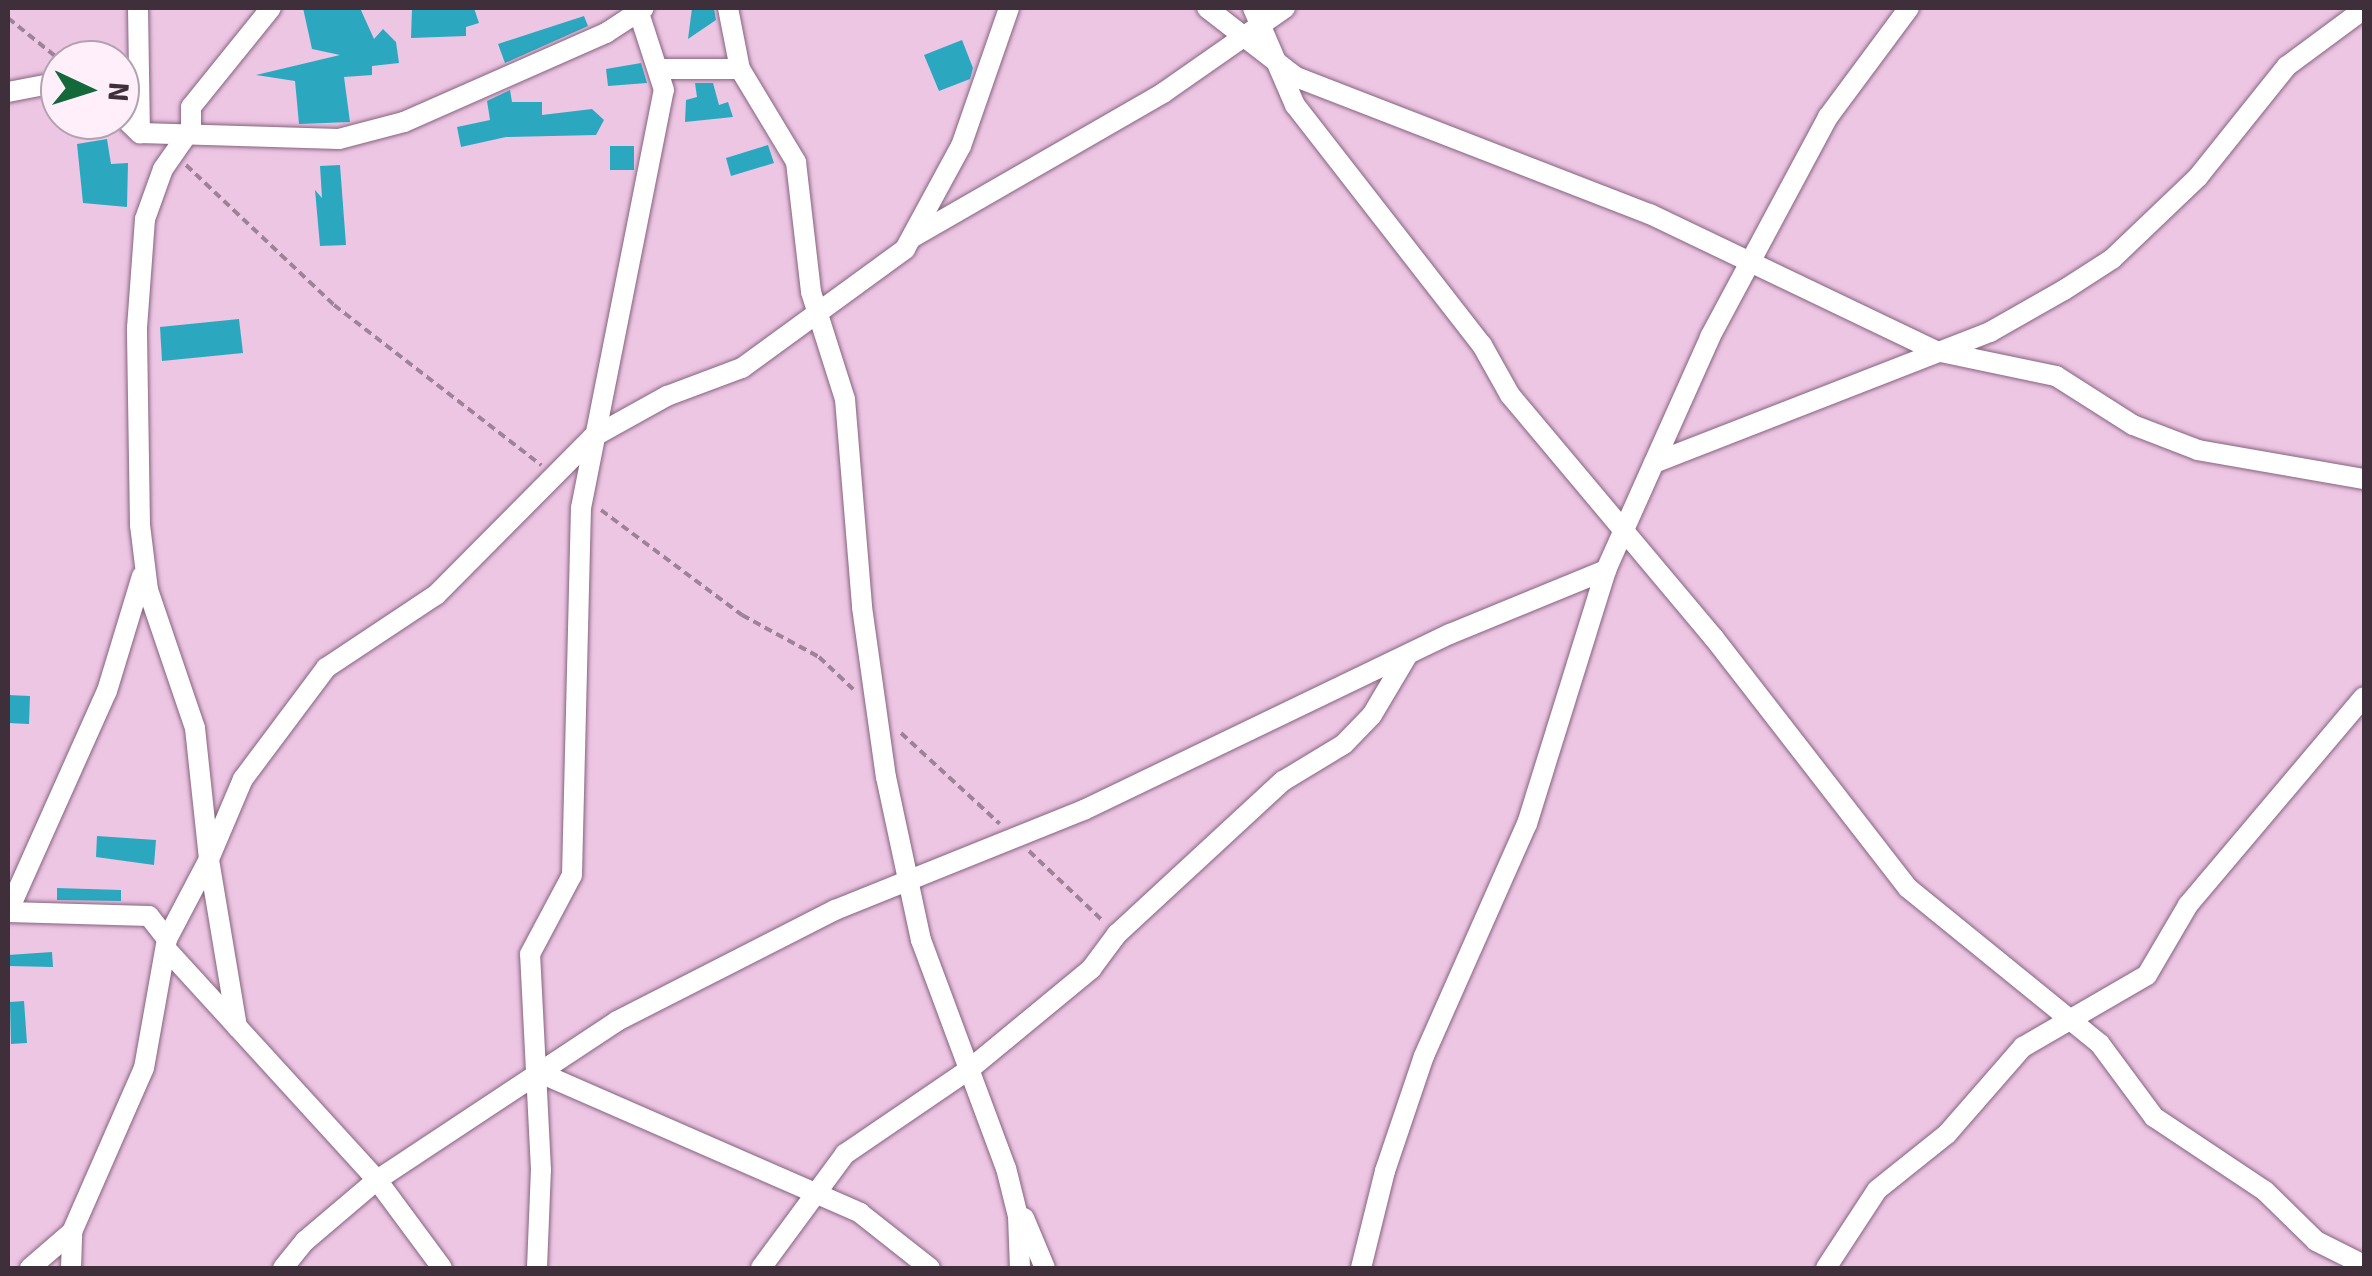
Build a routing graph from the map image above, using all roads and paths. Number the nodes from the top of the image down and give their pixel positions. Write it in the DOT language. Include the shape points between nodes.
graph roads {
  1 [pos="138,8"];
  2 [pos="271,8"];
  3 [pos="728,8"];
  4 [pos="1009,8"];
  5 [pos="1208,8"];
  6 [pos="1286,8"];
  7 [pos="1909,8"];
  8 [pos="641,9"];
  9 [pos="2364,9"];
  10 [pos="8,18"];
  11 [pos="1253,22"];
  12 [pos="139,40"];
  13 [pos="40,44"];
  14 [pos="1276,60"];
  15 [pos="662,69"];
  16 [pos="740,69"];
  17 [pos="40,86"];
  18 [pos="8,92"];
  19 [pos="191,129"];
  20 [pos="140,132"];
  21 [pos="173,153"];
  22 [pos="910,239"];
  23 [pos="1750,263"];
  24 [pos="817,316"];
  25 [pos="1936,352"];
  26 [pos="592,438"];
  27 [pos="1654,463"];
  28 [pos="554,474"];
  29 [pos="2364,479"];
  30 [pos="583,496"];
  31 [pos="1623,533"];
  32 [pos="144,561"];
  33 [pos="1606,570"];
  34 [pos="1406,656"];
  35 [pos="2364,698"];
  36 [pos="876,710"];
  37 [pos="1016,839"];
  38 [pos="209,859"];
  39 [pos="910,881"];
  40 [pos="8,912"];
  41 [pos="1117,934"];
  42 [pos="167,945"];
  43 [pos="2064,1018"];
  44 [pos="237,1026"];
  45 [pos="967,1070"];
  46 [pos="536,1073"];
  47 [pos="377,1180"];
  48 [pos="1008,1180"];
  49 [pos="818,1194"];
  50 [pos="72,1232"];
  51 [pos="2364,1265"];
  52 [pos="30,1268"];
  53 [pos="70,1268"];
  54 [pos="283,1268"];
  55 [pos="442,1268"];
  56 [pos="537,1268"];
  57 [pos="761,1268"];
  58 [pos="930,1268"];
  59 [pos="1020,1268"];
  60 [pos="1045,1268"];
  61 [pos="1361,1268"];
  62 [pos="1826,1268"];
  1 -- 12 [label="street"];
  2 -- 19 [label="street" via="191,107"];
  3 -- 16 [label="street"];
  4 -- 22 [label="street" via="961,146"];
  5 -- 11 [label="street"];
  6 -- 11 [label="street"];
  7 -- 23 [label="street" via="1828,117"];
  8 -- 15 [label="street"];
  8 -- 19 [label="street" via="606,33 390,127 339,139 288,140"];
  9 -- 25 [label="street" via="2287,66 2198,177 2112,258 2027,314"];
  10 -- 13 [label="path"];
  11 -- 14 [label="street"];
  11 -- 22 [label="street" via="1164,93"];
  14 -- 23 [label="street" via="1296,78 1526,162"];
  14 -- 31 [label="street" via="1295,105 1482,344 1510,394"];
  15 -- 16 [label="street"];
  15 -- 26 [label="street" via="664,90"];
  16 -- 24 [label="street" via="796,162"];
  17 -- 18 [label="street"];
  19 -- 20 [label="street"];
  19 -- 21 [label="street"];
  21 -- 28 [label="path" via="334,304"];
  21 -- 32 [label="street" via="145,219 140,262"];
  22 -- 24 [label="street"];
  23 -- 25 [label="street"];
  23 -- 27 [label="street"];
  24 -- 26 [label="street" via="742,368 667,396"];
  24 -- 36 [label="street" via="844,399"];
  25 -- 27 [label="street"];
  25 -- 29 [label="street" via="2056,376 2133,425 2198,450"];
  26 -- 28 [label="street"];
  26 -- 30 [label="street"];
  27 -- 31 [label="street"];
  28 -- 38 [label="street" via="436,595 326,668 243,778"];
  30 -- 36 [label="path" via="742,615 819,657"];
  30 -- 46 [label="street" via="572,875 530,954"];
  31 -- 33 [label="street"];
  31 -- 43 [label="street" via="1714,638 1908,888"];
  32 -- 38 [label="street" via="195,728"];
  32 -- 40 [label="street" via="107,691"];
  33 -- 34 [label="street"];
  33 -- 61 [label="street" via="1518,848 1424,1056 1384,1171"];
  34 -- 37 [label="street"];
  34 -- 41 [label="street" via="1372,716 1344,744 1283,781"];
  35 -- 43 [label="street" via="2188,905 2147,975"];
  36 -- 37 [label="path"];
  36 -- 39 [label="street"];
  37 -- 39 [label="street"];
  37 -- 41 [label="path"];
  38 -- 42 [label="street"];
  38 -- 44 [label="street"];
  39 -- 45 [label="street" via="921,940"];
  39 -- 46 [label="street" via="835,910 617,1021"];
  40 -- 42 [label="street" via="149,916"];
  41 -- 45 [label="street" via="1091,969"];
  42 -- 44 [label="street"];
  42 -- 50 [label="street" via="144,1068"];
  43 -- 51 [label="street" via="2100,1044 2154,1117 2265,1191 2316,1241"];
  43 -- 62 [label="street" via="2023,1047 1957,1124 1877,1190"];
  44 -- 47 [label="street"];
  45 -- 48 [label="street"];
  45 -- 49 [label="street" via="845,1154"];
  46 -- 47 [label="street"];
  46 -- 49 [label="street"];
  46 -- 56 [label="street"];
  47 -- 54 [label="street"];
  47 -- 55 [label="street"];
  48 -- 59 [label="street"];
  48 -- 60 [label="street"];
  49 -- 57 [label="street"];
  49 -- 58 [label="street" via="860,1213"];
  50 -- 52 [label="street"];
  50 -- 53 [label="street"];
}
